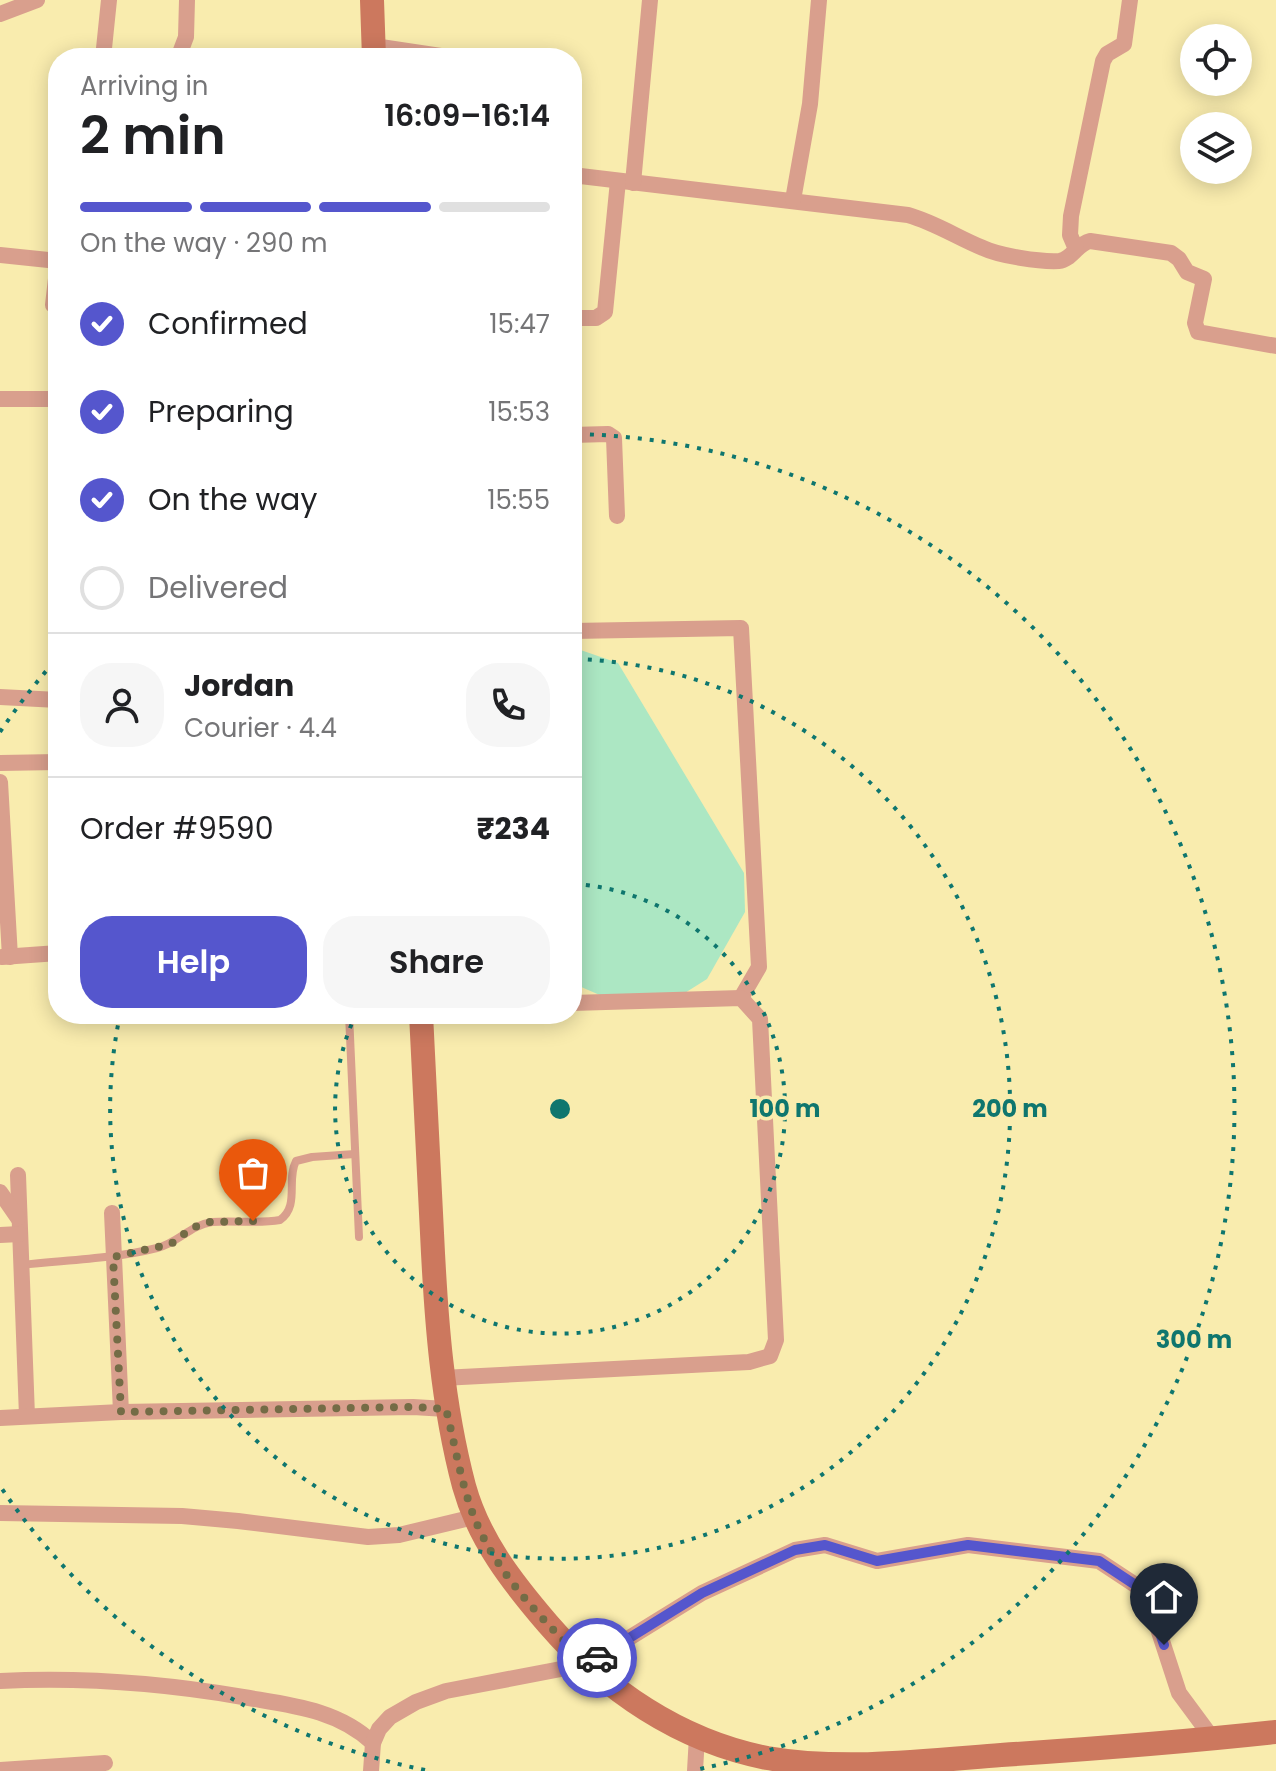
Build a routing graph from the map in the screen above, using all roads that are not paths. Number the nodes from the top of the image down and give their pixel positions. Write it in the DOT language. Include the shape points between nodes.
graph roads {
  1 [pos="37,0"];
  2 [pos="109,0"];
  3 [pos="187,0"];
  4 [pos="372,0"];
  5 [pos="650,0"];
  6 [pos="819,0"];
  7 [pos="1130,0"];
  8 [pos="0,14"];
  9 [pos="104,48"];
  10 [pos="182,48"];
  11 [pos="374,48"];
  12 [pos="582,176"];
  13 [pos="625,182"];
  14 [pos="793,200"];
  15 [pos="1076,249"];
  16 [pos="0,255"];
  17 [pos="48,260"];
  18 [pos="582,318"];
  19 [pos="1276,346"];
  20 [pos="0,399"];
  21 [pos="48,399"];
  22 [pos="582,435"];
  23 [pos="617,516"];
  24 [pos="582,631"];
  25 [pos="0,697"];
  26 [pos="48,699"];
  27 [pos="48,762"];
  28 [pos="0,763"];
  29 [pos="0,782"];
  30 [pos="48,954"];
  31 [pos="5,957"];
  32 [pos="741,998"];
  33 [pos="582,1003"];
  34 [pos="349,1024"];
  35 [pos="422,1024"];
  36 [pos="355,1154"];
  37 [pos="18,1175"];
  38 [pos="0,1192"];
  39 [pos="112,1213"];
  40 [pos="20,1226"];
  41 [pos="0,1235"];
  42 [pos="359,1237"];
  43 [pos="113,1257"];
  44 [pos="22,1265"];
  45 [pos="442,1378"];
  46 [pos="446,1409"];
  47 [pos="121,1412"];
  48 [pos="27,1416"];
  49 [pos="0,1418"];
  50 [pos="0,1513"];
  51 [pos="474,1517"];
  52 [pos="587,1664"];
  53 [pos="0,1681"];
  54 [pos="1276,1732"];
  55 [pos="697,1736"];
  56 [pos="1213,1739"];
  57 [pos="373,1743"];
  58 [pos="105,1763"];
  59 [pos="0,1770"];
  60 [pos="371,1771"];
  61 [pos="695,1771"];
  1 -- 8 [label="street"];
  2 -- 9 [label="street"];
  3 -- 10 [label="street"];
  4 -- 11 [label="street"];
  5 -- 13 [label="street"];
  6 -- 14 [label="street" via="810,104"];
  7 -- 15 [label="street" via="1124,44 1103,61 1071,216"];
  12 -- 13 [label="street"];
  13 -- 14 [label="street"];
  13 -- 18 [label="street" via="605,312"];
  14 -- 15 [label="street" via="908,215 1006,254 1060,261"];
  15 -- 19 [label="street" via="1090,241 1174,255 1187,272 1205,281 1195,323 1198,332"];
  16 -- 17 [label="street"];
  20 -- 21 [label="street"];
  22 -- 23 [label="street" via="614,438"];
  24 -- 32 [label="street" via="741,628 759,967"];
  25 -- 26 [label="street"];
  27 -- 28 [label="street"];
  29 -- 31 [label="street"];
  30 -- 31 [label="street"];
  32 -- 33 [label="street"];
  32 -- 45 [label="street" via="760,1019 776,1340 770,1356 749,1362"];
  34 -- 36 [label="lane"];
  35 -- 45 [label="street"];
  36 -- 42 [label="lane"];
  36 -- 43 [label="lane" via="296,1161 291,1207 280,1220 210,1222 171,1244"];
  37 -- 40 [label="street"];
  38 -- 40 [label="street"];
  39 -- 43 [label="street"];
  40 -- 41 [label="street"];
  40 -- 44 [label="street"];
  43 -- 44 [label="lane"];
  43 -- 47 [label="street"];
  44 -- 48 [label="street"];
  45 -- 46 [label="street"];
  46 -- 47 [label="street"];
  46 -- 51 [label="street"];
  47 -- 48 [label="street"];
  48 -- 49 [label="street"];
  50 -- 51 [label="street" via="182,1516 368,1537"];
  51 -- 52 [label="street" via="510,1579"];
  52 -- 55 [label="street" via="642,1709"];
  52 -- 56 [label="street" via="702,1593 795,1550 825,1545 877,1561 968,1545 1099,1561 1146,1592 1179,1693"];
  52 -- 57 [label="street" via="446,1691 390,1717"];
  53 -- 57 [label="street" via="105,1680 213,1692 318,1711 353,1726"];
  54 -- 56 [label="street"];
  55 -- 56 [label="street" via="768,1758 852,1764"];
  55 -- 61 [label="street"];
  57 -- 60 [label="street"];
  58 -- 59 [label="street"];
}
